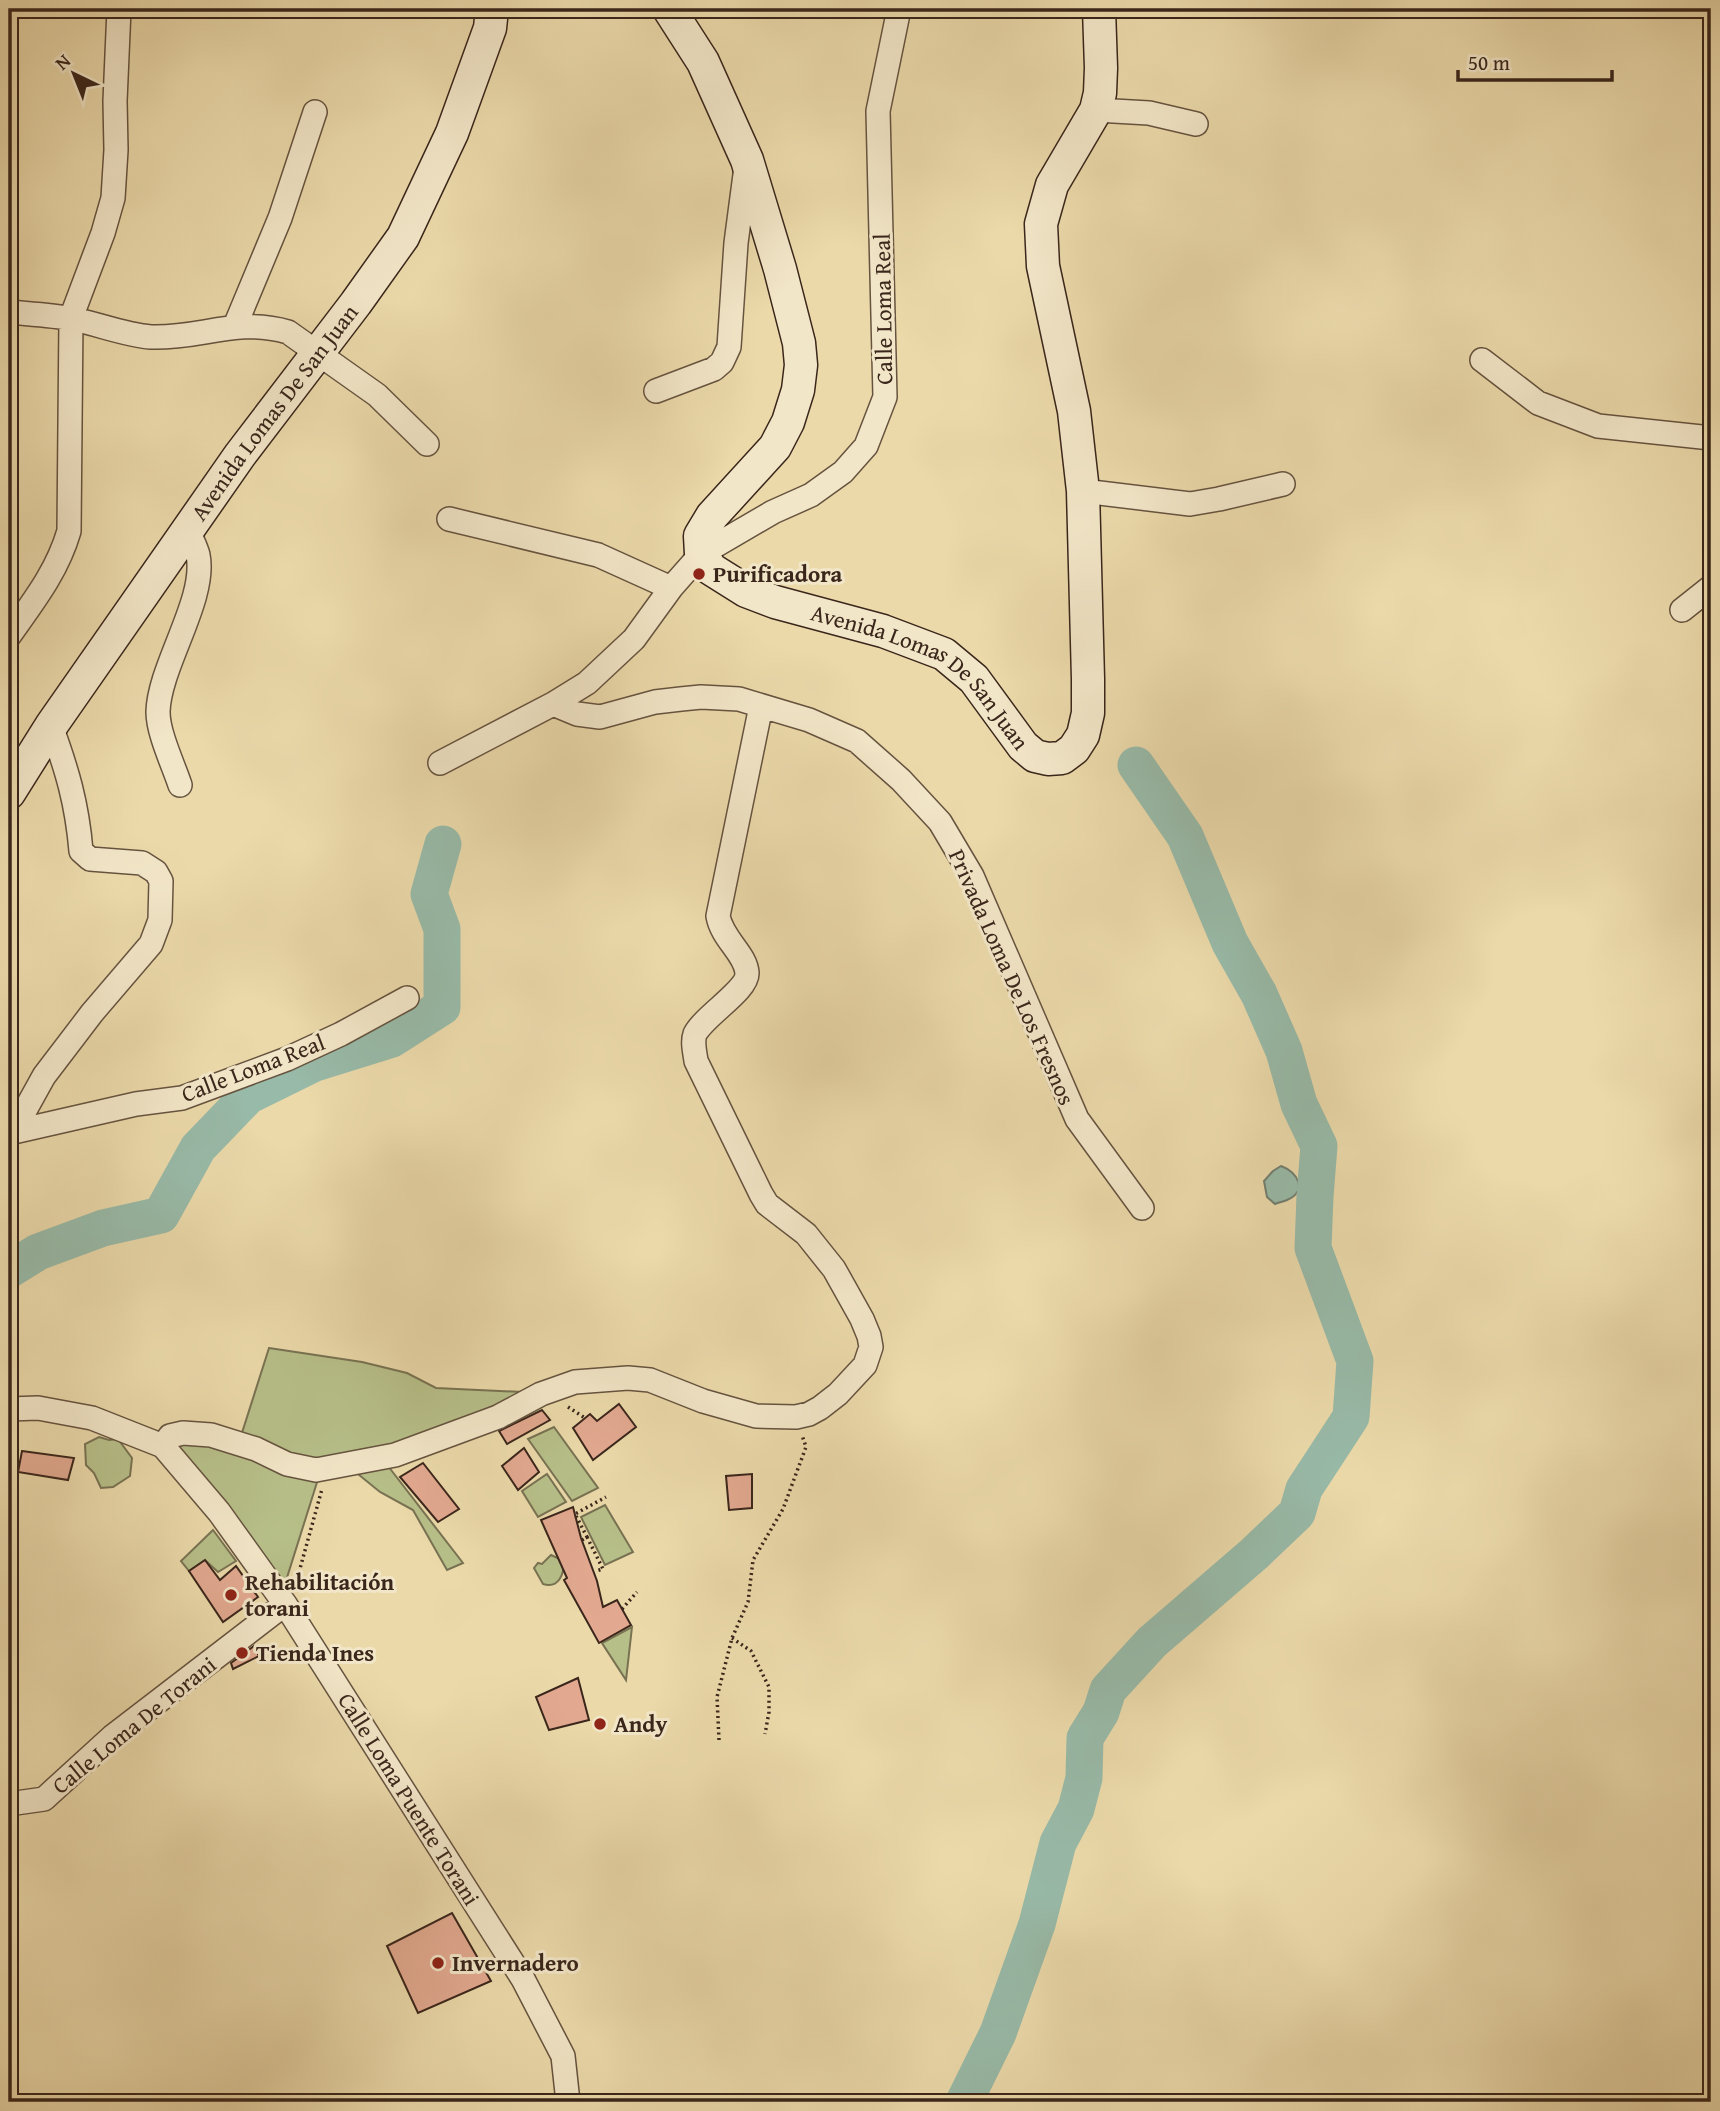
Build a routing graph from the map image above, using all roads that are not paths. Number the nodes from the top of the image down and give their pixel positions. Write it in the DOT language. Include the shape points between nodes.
graph roads {
  1 [pos="119,9"];
  2 [pos="492,9"];
  3 [pos="669,9"];
  4 [pos="899,9"];
  5 [pos="1100,9"];
  6 [pos="1096,110"];
  7 [pos="316,112"];
  8 [pos="1196,124"];
  9 [pos="747,160"];
  10 [pos="9,313"];
  11 [pos="71,318"];
  12 [pos="235,326"];
  13 [pos="317,352"];
  14 [pos="1482,360"];
  15 [pos="656,391"];
  16 [pos="1711,438"];
  17 [pos="427,444"];
  18 [pos="1283,484"];
  19 [pos="1083,491"];
  20 [pos="449,519"];
  21 [pos="188,530"];
  22 [pos="701,554"];
  23 [pos="1711,587"];
  24 [pos="671,588"];
  25 [pos="1682,610"];
  26 [pos="9,636"];
  27 [pos="554,704"];
  28 [pos="761,706"];
  29 [pos="51,726"];
  30 [pos="440,763"];
  31 [pos="180,785"];
  32 [pos="9,793"];
  33 [pos="407,998"];
  34 [pos="11,1132"];
  35 [pos="1142,1209"];
  36 [pos="9,1409"];
  37 [pos="163,1446"];
  38 [pos="287,1606"];
  39 [pos="9,1804"];
  40 [pos="568,2102"];
  1 -- 11 [label="street" via="113,198"];
  2 -- 13 [label="main road, Avenida Lomas De San Juan" via="452,133 403,237"];
  3 -- 9 [label="main road" via="703,62"];
  4 -- 22 [label="street, Calle Loma Real" via="878,111 885,397 866,446 843,472 811,495"];
  5 -- 6 [label="main road, Avenida Lomas De San Juan"];
  6 -- 8 [label="street" via="1149,113"];
  6 -- 19 [label="main road, Avenida Lomas De San Juan" via="1052,185 1041,224 1043,266 1074,411"];
  7 -- 12 [label="street" via="280,218"];
  9 -- 15 [label="street" via="729,346 714,369"];
  9 -- 22 [label="main road" via="780,268 801,365 784,430 769,454 712,516 700,536"];
  10 -- 11 [label="street"];
  11 -- 12 [label="street" via="147,337"];
  11 -- 26 [label="street" via="69,531 54,570"];
  12 -- 13 [label="street" via="288,332"];
  13 -- 17 [label="street" via="377,395"];
  13 -- 21 [label="main road, Avenida Lomas De San Juan"];
  14 -- 16 [label="street" via="1538,402 1598,426"];
  18 -- 19 [label="street" via="1190,504"];
  19 -- 22 [label="main road, Avenida Lomas De San Juan" via="1088,713 1083,736 1062,758 1035,756 1023,746 974,678 944,654 746,591 711,569"];
  20 -- 24 [label="street" via="598,555"];
  21 -- 29 [label="main road, Avenida Lomas De San Juan"];
  21 -- 31 [label="street" via="199,573 158,714"];
  22 -- 24 [label="street, Calle Loma Real"];
  23 -- 25 [label="street"];
  24 -- 27 [label="street, Calle Loma Real" via="634,639 587,683"];
  27 -- 28 [label="street, Privada Loma De Los Fresnos" via="577,715 600,718 655,702 701,697 739,699"];
  27 -- 30 [label="street, Calle Loma Real"];
  28 -- 35 [label="street, Privada Loma De Los Fresnos" via="857,741 940,822 972,876 1077,1119"];
  28 -- 37 [label="street" via="718,916 720,929 747,975 744,984 695,1035 696,1061 767,1204 806,1234 834,1269 862,1319 871,1347 865,1365 820,1408 796,1417 756,1416 650,1380 628,1378 575,1382 395,1455 316,1470 211,1435 183,1433 170,1436"];
  29 -- 32 [label="main road, Avenida Lomas De San Juan"];
  29 -- 34 [label="street" via="69,775 81,851 90,859 142,863 156,872 162,881 160,920 151,944 44,1076"];
  33 -- 34 [label="street, Calle Loma Real" via="287,1059 182,1098"];
  36 -- 37 [label="street, Calle Loma Puente Torani" via="38,1408 92,1419"];
  37 -- 38 [label="street, Calle Loma Puente Torani" via="219,1512"];
  38 -- 39 [label="street, Calle Loma De Torani" via="113,1736 44,1799"];
  38 -- 40 [label="street, Calle Loma Puente Torani" via="523,1979 563,2056"];
}
